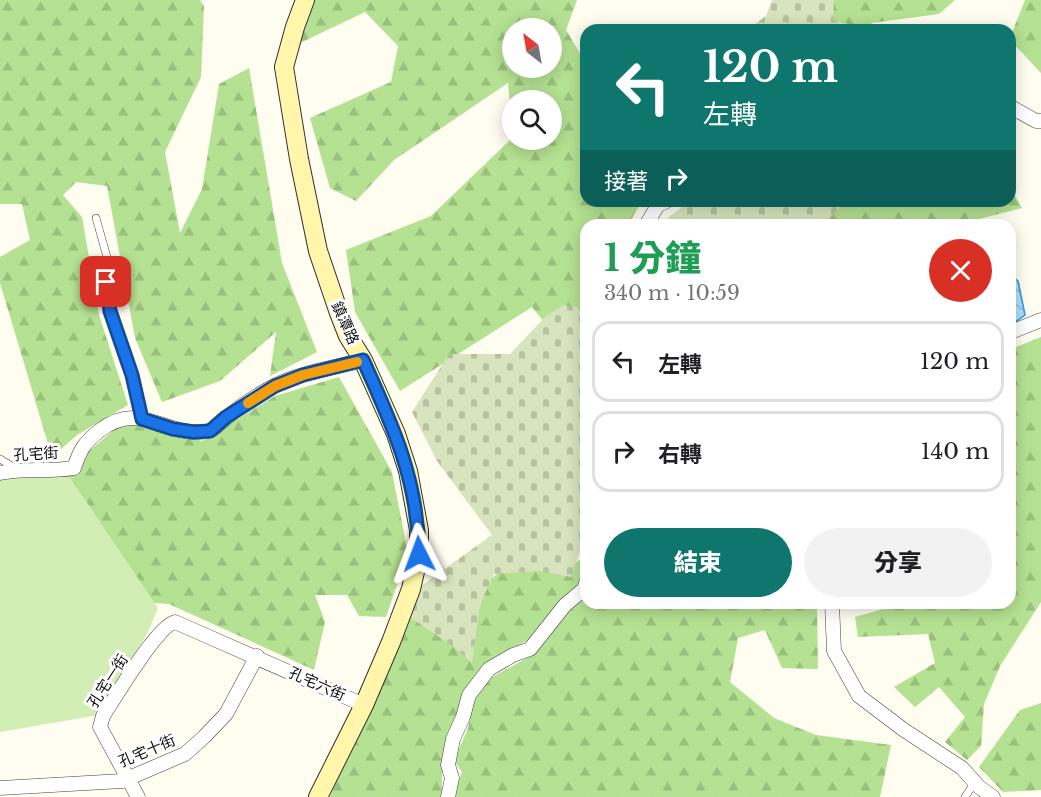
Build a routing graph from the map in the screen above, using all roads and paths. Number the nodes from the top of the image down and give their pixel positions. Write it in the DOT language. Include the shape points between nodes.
graph roads {
  1 [pos="305,0"];
  2 [pos="1016,110"];
  3 [pos="1041,121"];
  4 [pos="96,218"];
  5 [pos="1041,320"];
  6 [pos="1016,330"];
  7 [pos="363,360"];
  8 [pos="142,419"];
  9 [pos="0,459"];
  10 [pos="17,470"];
  11 [pos="0,473"];
  12 [pos="580,593"];
  13 [pos="832,609"];
  14 [pos="175,622"];
  15 [pos="257,656"];
  16 [pos="364,705"];
  17 [pos="128,778"];
  18 [pos="975,782"];
  19 [pos="0,788"];
  20 [pos="138,797"];
  21 [pos="318,797"];
  22 [pos="448,797"];
  23 [pos="965,797"];
  24 [pos="993,797"];
  1 -- 7 [label="street, 鎮潭路" via="284,67 289,107 318,251 348,336"];
  2 -- 3 [label="street"];
  4 -- 8 [label="lane" via="107,257 110,311"];
  5 -- 6 [label="street"];
  7 -- 8 [label="street" via="275,386 210,431 173,429"];
  7 -- 16 [label="street, 鎮潭路" via="408,471 419,554 411,589"];
  8 -- 10 [label="street, 孔宅街" via="127,417 107,425 80,448 74,468"];
  9 -- 10 [label="lane"];
  10 -- 11 [label="street, 孔宅街"];
  12 -- 22 [label="street" via="530,649 489,669 469,695 453,739"];
  13 -- 18 [label="street" via="834,651 859,696 962,768"];
  14 -- 15 [label="street, 孔宅六街"];
  14 -- 17 [label="street, 孔宅一街" via="156,638 103,716 100,727"];
  15 -- 16 [label="street, 孔宅六街"];
  15 -- 17 [label="street, 孔宅十街" via="226,714 204,737 185,754"];
  16 -- 21 [label="street, 孔宅六街"];
  17 -- 19 [label="street, 孔宅十街"];
  17 -- 20 [label="street, 孔宅一街"];
  18 -- 23 [label="lane"];
  18 -- 24 [label="street"];
}
